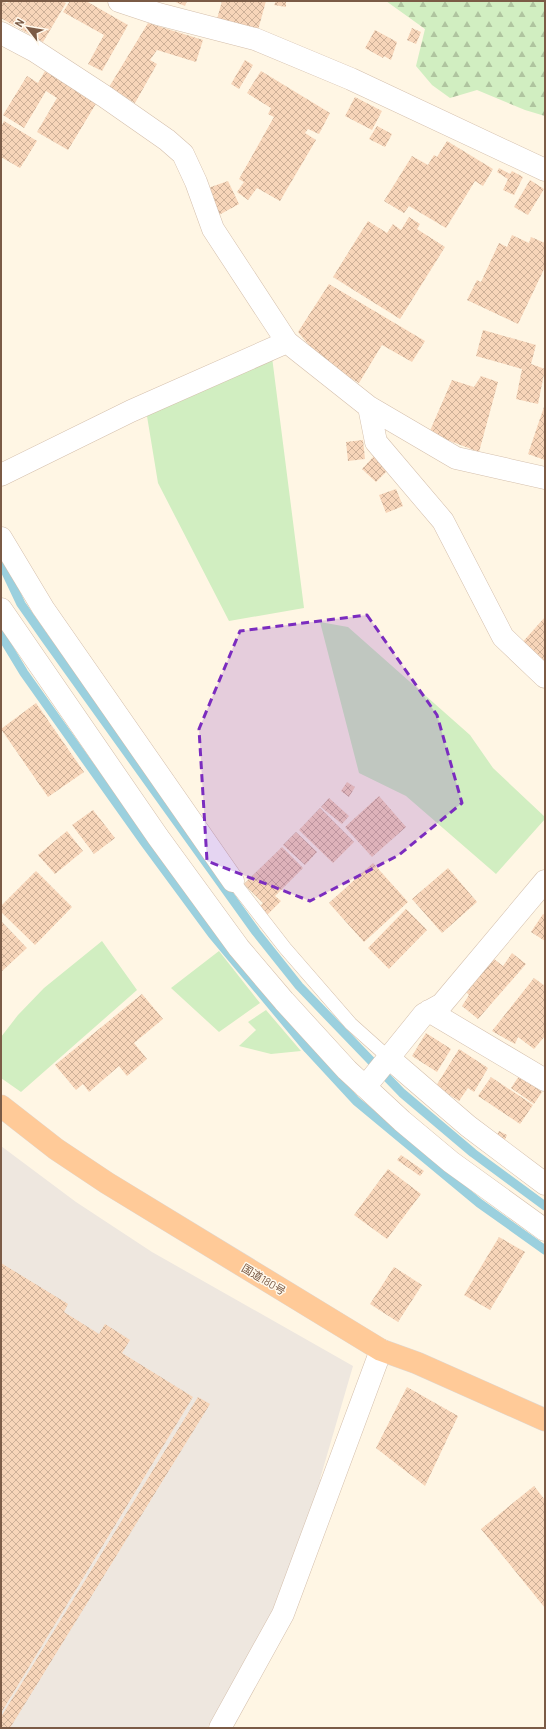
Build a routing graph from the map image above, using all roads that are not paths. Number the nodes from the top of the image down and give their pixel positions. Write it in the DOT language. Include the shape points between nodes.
graph roads {
  1 [pos="119,1"];
  2 [pos="1,33"];
  3 [pos="545,170"];
  4 [pos="287,342"];
  5 [pos="368,407"];
  6 [pos="1,475"];
  7 [pos="545,478"];
  8 [pos="1,538"];
  9 [pos="1,609"];
  10 [pos="545,677"];
  11 [pos="545,881"];
  12 [pos="233,882"];
  13 [pos="429,1011"];
  14 [pos="377,1072"];
  15 [pos="545,1080"];
  16 [pos="1,1106"];
  17 [pos="545,1184"];
  18 [pos="545,1230"];
  19 [pos="381,1350"];
  20 [pos="545,1420"];
  21 [pos="220,1728"];
  1 -- 3 [label="street" via="158,14 255,38 350,79"];
  2 -- 4 [label="street" via="35,51 104,96 168,140 183,154 213,229"];
  4 -- 5 [label="street"];
  4 -- 6 [label="street" via="131,410"];
  5 -- 7 [label="street" via="456,458"];
  5 -- 10 [label="street" via="376,442 443,521 503,638"];
  8 -- 12 [label="street" via="43,608"];
  9 -- 14 [label="street" via="158,837 239,948 347,1070"];
  11 -- 13 [label="street" via="442,1004"];
  12 -- 14 [label="lane" via="351,1024"];
  13 -- 14 [label="street"];
  13 -- 15 [label="street"];
  14 -- 17 [label="street" via="468,1126"];
  14 -- 18 [label="street" via="451,1162"];
  16 -- 19 [label="highway, 国道180号" via="56,1149 108,1183"];
  19 -- 20 [label="highway, 国道180号" via="417,1363"];
  19 -- 21 [label="street" via="283,1614"];
}
